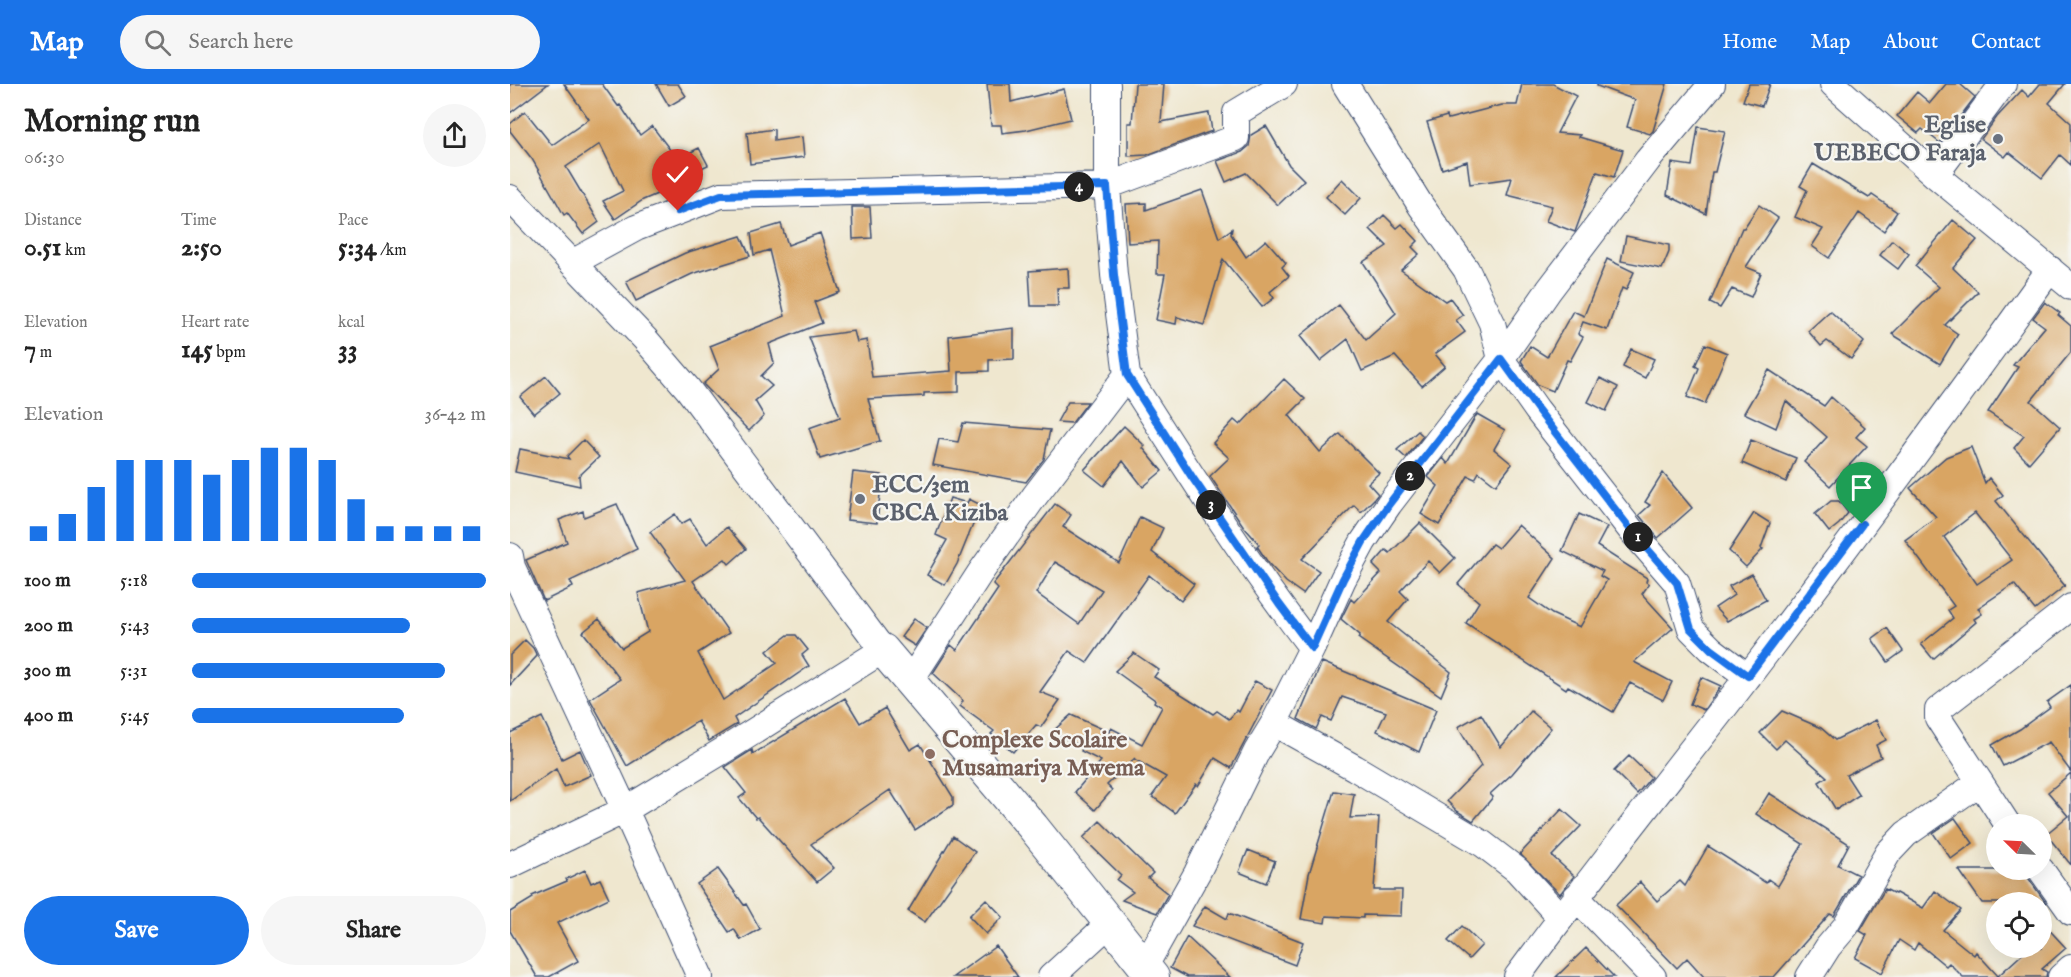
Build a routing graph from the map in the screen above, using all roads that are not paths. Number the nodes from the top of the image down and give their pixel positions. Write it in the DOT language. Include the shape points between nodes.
graph roads {
  1 [pos="1107,84"];
  2 [pos="1284,84"];
  3 [pos="1345,84"];
  4 [pos="1712,84"];
  5 [pos="1833,84"];
  6 [pos="2003,84"];
  7 [pos="1935,175"];
  8 [pos="1107,186"];
  9 [pos="510,198"];
  10 [pos="572,263"];
  11 [pos="2050,269"];
  12 [pos="2071,287"];
  13 [pos="1501,359"];
  14 [pos="1127,375"];
  15 [pos="510,556"];
  16 [pos="2071,607"];
  17 [pos="1312,648"];
  18 [pos="884,650"];
  19 [pos="1748,676"];
  20 [pos="910,681"];
  21 [pos="1274,723"];
  22 [pos="1980,782"];
  23 [pos="625,810"];
  24 [pos="2001,814"];
  25 [pos="510,865"];
  26 [pos="2048,880"];
  27 [pos="1576,897"];
  28 [pos="2071,912"];
  29 [pos="1561,918"];
  30 [pos="1110,923"];
  31 [pos="2071,968"];
  32 [pos="1149,971"];
  33 [pos="700,977"];
  34 [pos="1051,977"];
  35 [pos="1517,977"];
  36 [pos="1653,977"];
  37 [pos="1809,977"];
  38 [pos="2061,977"];
  1 -- 8 [label="street"];
  2 -- 8 [label="street" via="1236,113 1236,138"];
  3 -- 13 [label="street" via="1421,206 1466,269 1492,323"];
  4 -- 13 [label="street" via="1648,160"];
  5 -- 7 [label="street"];
  6 -- 7 [label="street"];
  7 -- 11 [label="street"];
  8 -- 10 [label="street" via="721,195 636,228"];
  8 -- 14 [label="street"];
  9 -- 10 [label="street"];
  10 -- 18 [label="street" via="688,389"];
  11 -- 12 [label="street"];
  11 -- 19 [label="street"];
  13 -- 17 [label="street" via="1363,542"];
  13 -- 19 [label="street" via="1631,530 1677,583 1691,629"];
  14 -- 17 [label="street" via="1225,526"];
  14 -- 20 [label="street" via="987,563"];
  15 -- 23 [label="street"];
  16 -- 22 [label="street" via="1938,710 1938,718"];
  17 -- 21 [label="street"];
  18 -- 20 [label="street"];
  18 -- 23 [label="street"];
  19 -- 27 [label="street"];
  20 -- 30 [label="street"];
  21 -- 29 [label="street" via="1483,844 1517,870"];
  21 -- 32 [label="street"];
  22 -- 24 [label="street"];
  22 -- 37 [label="street" via="1906,834 1888,853 1846,926"];
  23 -- 25 [label="street"];
  23 -- 33 [label="street"];
  26 -- 28 [label="street"];
  27 -- 29 [label="street"];
  27 -- 36 [label="street"];
  29 -- 35 [label="street"];
  30 -- 32 [label="street"];
  30 -- 34 [label="street"];
  31 -- 38 [label="street"];
}
